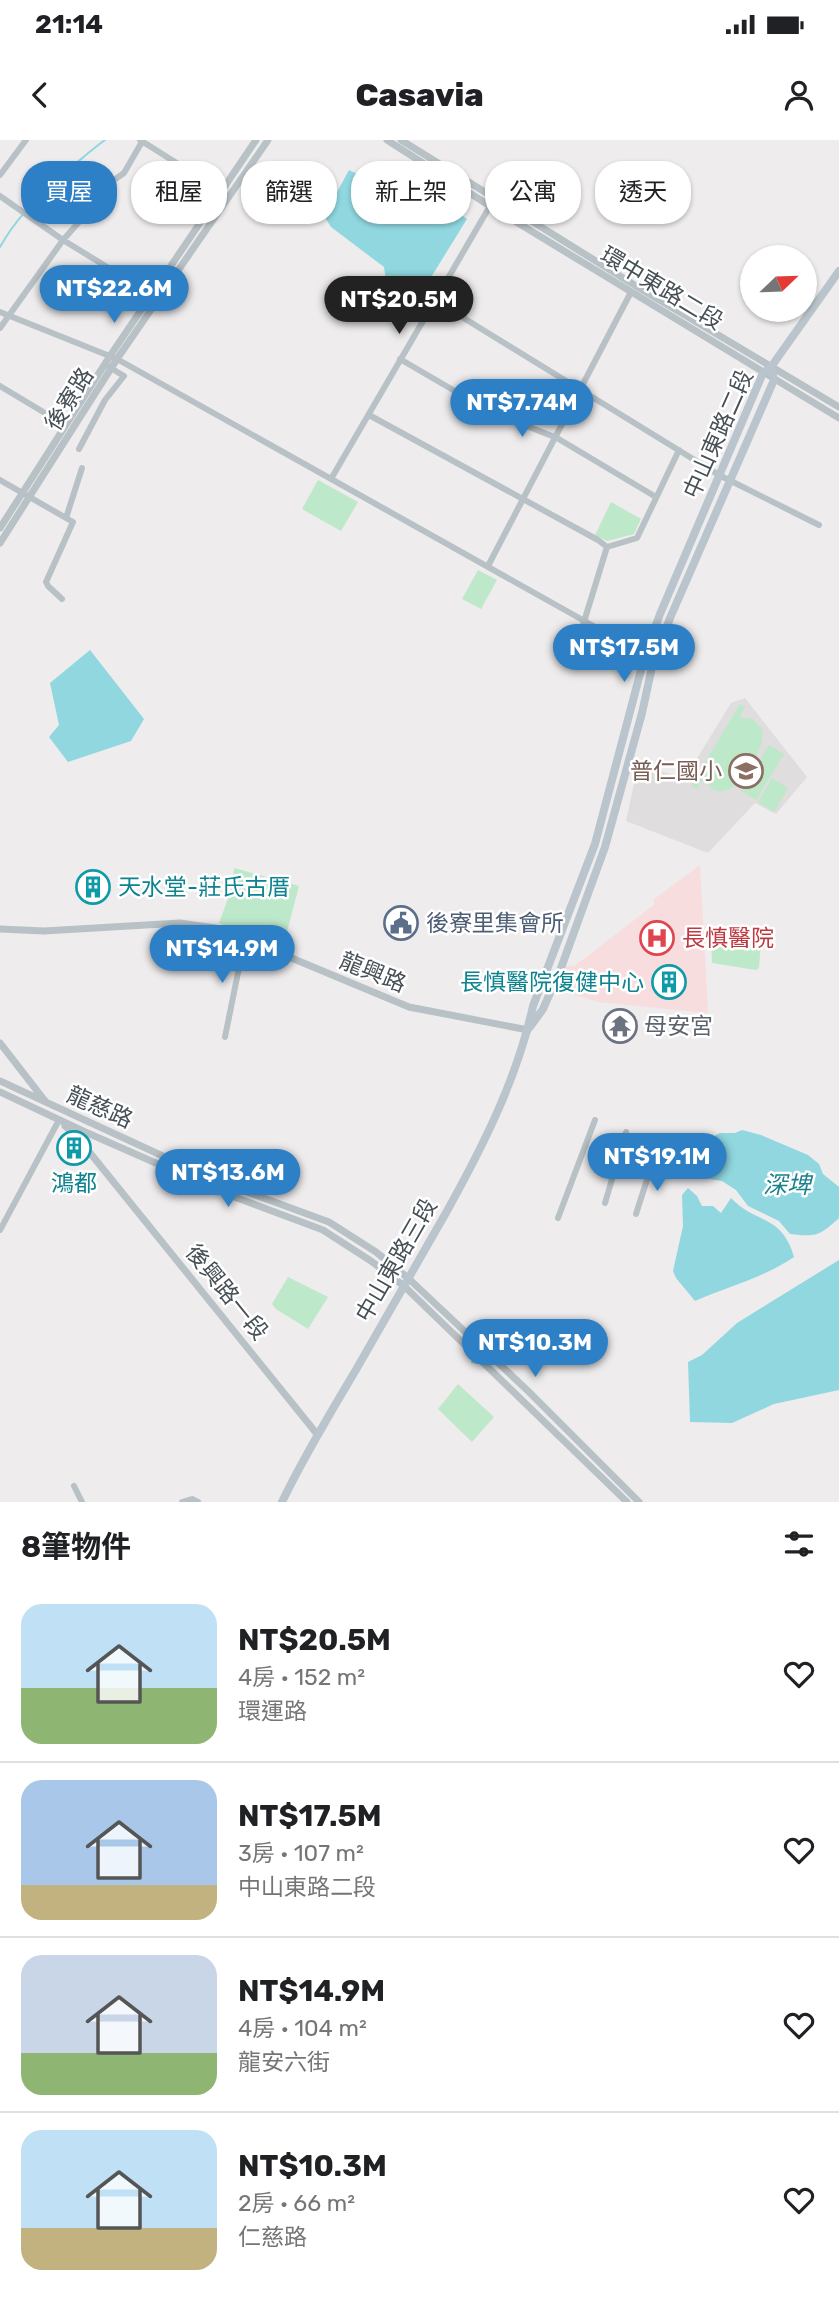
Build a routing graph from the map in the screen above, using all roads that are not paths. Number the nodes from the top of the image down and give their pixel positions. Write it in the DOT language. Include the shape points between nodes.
graph roads {
  1 [pos="26,140"];
  2 [pos="142,140"];
  3 [pos="256,140"];
  4 [pos="268,140"];
  5 [pos="387,140"];
  6 [pos="401,140"];
  7 [pos="175,161"];
  8 [pos="0,175"];
  9 [pos="227,182"];
  10 [pos="0,196"];
  11 [pos="485,203"];
  12 [pos="485,215"];
  13 [pos="199,224"];
  14 [pos="520,224"];
  15 [pos="63,240"];
  16 [pos="839,271"];
  17 [pos="631,292"];
  18 [pos="151,294"];
  19 [pos="436,300"];
  20 [pos="0,312"];
  21 [pos="8,314"];
  22 [pos="0,328"];
  23 [pos="113,358"];
  24 [pos="400,359"];
  25 [pos="108,366"];
  26 [pos="771,367"];
  27 [pos="763,373"];
  28 [pos="774,380"];
  29 [pos="0,386"];
  30 [pos="582,390"];
  31 [pos="839,407"];
  32 [pos="369,415"];
  33 [pos="839,418"];
  34 [pos="65,425"];
  35 [pos="557,438"];
  36 [pos="79,449"];
  37 [pos="679,450"];
  38 [pos="82,468"];
  39 [pos="719,475"];
  40 [pos="331,479"];
  41 [pos="730,479"];
  42 [pos="0,480"];
  43 [pos="25,496"];
  44 [pos="656,497"];
  45 [pos="524,501"];
  46 [pos="66,518"];
  47 [pos="819,525"];
  48 [pos="0,528"];
  49 [pos="0,543"];
  50 [pos="607,547"];
  51 [pos="488,566"];
  52 [pos="62,599"];
  53 [pos="583,620"];
  54 [pos="575,651"];
  55 [pos="645,655"];
  56 [pos="655,660"];
  57 [pos="0,929"];
  58 [pos="245,938"];
  59 [pos="528,1030"];
  60 [pos="225,1037"];
  61 [pos="0,1043"];
  62 [pos="0,1081"];
  63 [pos="0,1092"];
  64 [pos="48,1105"];
  65 [pos="596,1120"];
  66 [pos="59,1121"];
  67 [pos="626,1132"];
  68 [pos="652,1164"];
  69 [pos="605,1203"];
  70 [pos="297,1209"];
  71 [pos="636,1214"];
  72 [pos="558,1217"];
  73 [pos="293,1219"];
  74 [pos="0,1230"];
  75 [pos="406,1282"];
  76 [pos="481,1347"];
  77 [pos="475,1355"];
  78 [pos="317,1434"];
  79 [pos="74,1486"];
  80 [pos="82,1502"];
  81 [pos="182,1502"];
  82 [pos="198,1502"];
  83 [pos="282,1502"];
  84 [pos="627,1502"];
  85 [pos="639,1502"];
  1 -- 8 [label="street"];
  2 -- 7 [label="street"];
  2 -- 15 [label="street" via="124,173 98,191 87,213"];
  3 -- 9 [label="street, 後寮路"];
  4 -- 23 [label="street, 後寮路"];
  5 -- 11 [label="street, 環中東路二段"];
  6 -- 26 [label="street, 環中東路二段"];
  10 -- 15 [label="street"];
  12 -- 19 [label="street"];
  13 -- 18 [label="street, 後寮路"];
  14 -- 17 [label="street, 環中東路二段"];
  15 -- 18 [label="street"];
  15 -- 21 [label="street"];
  16 -- 26 [label="main road"];
  17 -- 27 [label="street, 環中東路二段"];
  17 -- 30 [label="street"];
  18 -- 23 [label="street, 後寮路"];
  19 -- 24 [label="street"];
  19 -- 30 [label="street"];
  20 -- 21 [label="street"];
  21 -- 22 [label="street"];
  21 -- 23 [label="street"];
  23 -- 25 [label="street, 後寮路"];
  23 -- 40 [label="street"];
  24 -- 32 [label="street"];
  24 -- 35 [label="street" via="489,411"];
  25 -- 34 [label="street, 後寮路"];
  25 -- 36 [label="street" via="124,376 105,400"];
  25 -- 43 [label="street, 後寮路"];
  26 -- 27 [label="main road, 中山東路二段"];
  26 -- 28 [label="main road, 中山東路二段"];
  26 -- 31 [label="street, 環中東路二段"];
  27 -- 28 [label="street, 環中東路二段"];
  27 -- 39 [label="main road, 中山東路二段"];
  28 -- 33 [label="street, 環中東路二段"];
  28 -- 41 [label="main road, 中山東路二段"];
  29 -- 34 [label="street"];
  30 -- 35 [label="street"];
  30 -- 37 [label="street"];
  32 -- 40 [label="street"];
  32 -- 45 [label="street"];
  34 -- 43 [label="street, 後寮路"];
  35 -- 44 [label="street"];
  35 -- 45 [label="street"];
  37 -- 39 [label="street"];
  37 -- 44 [label="street"];
  38 -- 46 [label="street"];
  39 -- 41 [label="street"];
  39 -- 55 [label="main road, 中山東路二段"];
  40 -- 51 [label="street"];
  41 -- 47 [label="street"];
  41 -- 56 [label="main road, 中山東路二段"];
  42 -- 43 [label="street"];
  43 -- 46 [label="street"];
  43 -- 48 [label="street, 後寮路"];
  43 -- 49 [label="street, 後寮路"];
  44 -- 50 [label="street" via="637,538"];
  45 -- 50 [label="street"];
  45 -- 51 [label="street"];
  46 -- 52 [label="street" via="72,526 46,582"];
  50 -- 53 [label="street"];
  51 -- 53 [label="street"];
  53 -- 54 [label="street"];
  53 -- 55 [label="street"];
  55 -- 56 [label="street"];
  55 -- 59 [label="main road, 中山東路二段" via="595,844"];
  56 -- 59 [label="main road, 中山東路二段" via="605,847 561,968"];
  57 -- 58 [label="street, 龍興路" via="180,923 222,929"];
  58 -- 59 [label="street, 龍興路" via="409,1007"];
  58 -- 60 [label="street"];
  59 -- 75 [label="main road, 中山東路三段" via="482,1146"];
  61 -- 64 [label="street, 後興路一段"];
  62 -- 64 [label="street, 龍慈路"];
  63 -- 66 [label="street, 龍慈路"];
  64 -- 66 [label="street, 後興路一段"];
  64 -- 70 [label="street, 龍慈路" via="217,1181"];
  65 -- 72 [label="street"];
  66 -- 73 [label="street, 龍慈路"];
  66 -- 74 [label="street"];
  66 -- 78 [label="street, 後興路一段" via="78,1138"];
  67 -- 69 [label="street"];
  68 -- 71 [label="street"];
  70 -- 73 [label="street"];
  70 -- 75 [label="street, 龍慈路" via="329,1222 376,1252"];
  73 -- 75 [label="street, 龍慈路" via="323,1230"];
  75 -- 76 [label="street"];
  75 -- 77 [label="street"];
  75 -- 78 [label="main road, 中山東路三段"];
  76 -- 77 [label="street"];
  76 -- 85 [label="street"];
  77 -- 84 [label="street"];
  78 -- 83 [label="main road, 中山東路三段"];
  79 -- 80 [label="street"];
  81 -- 82 [label="street"];
}
